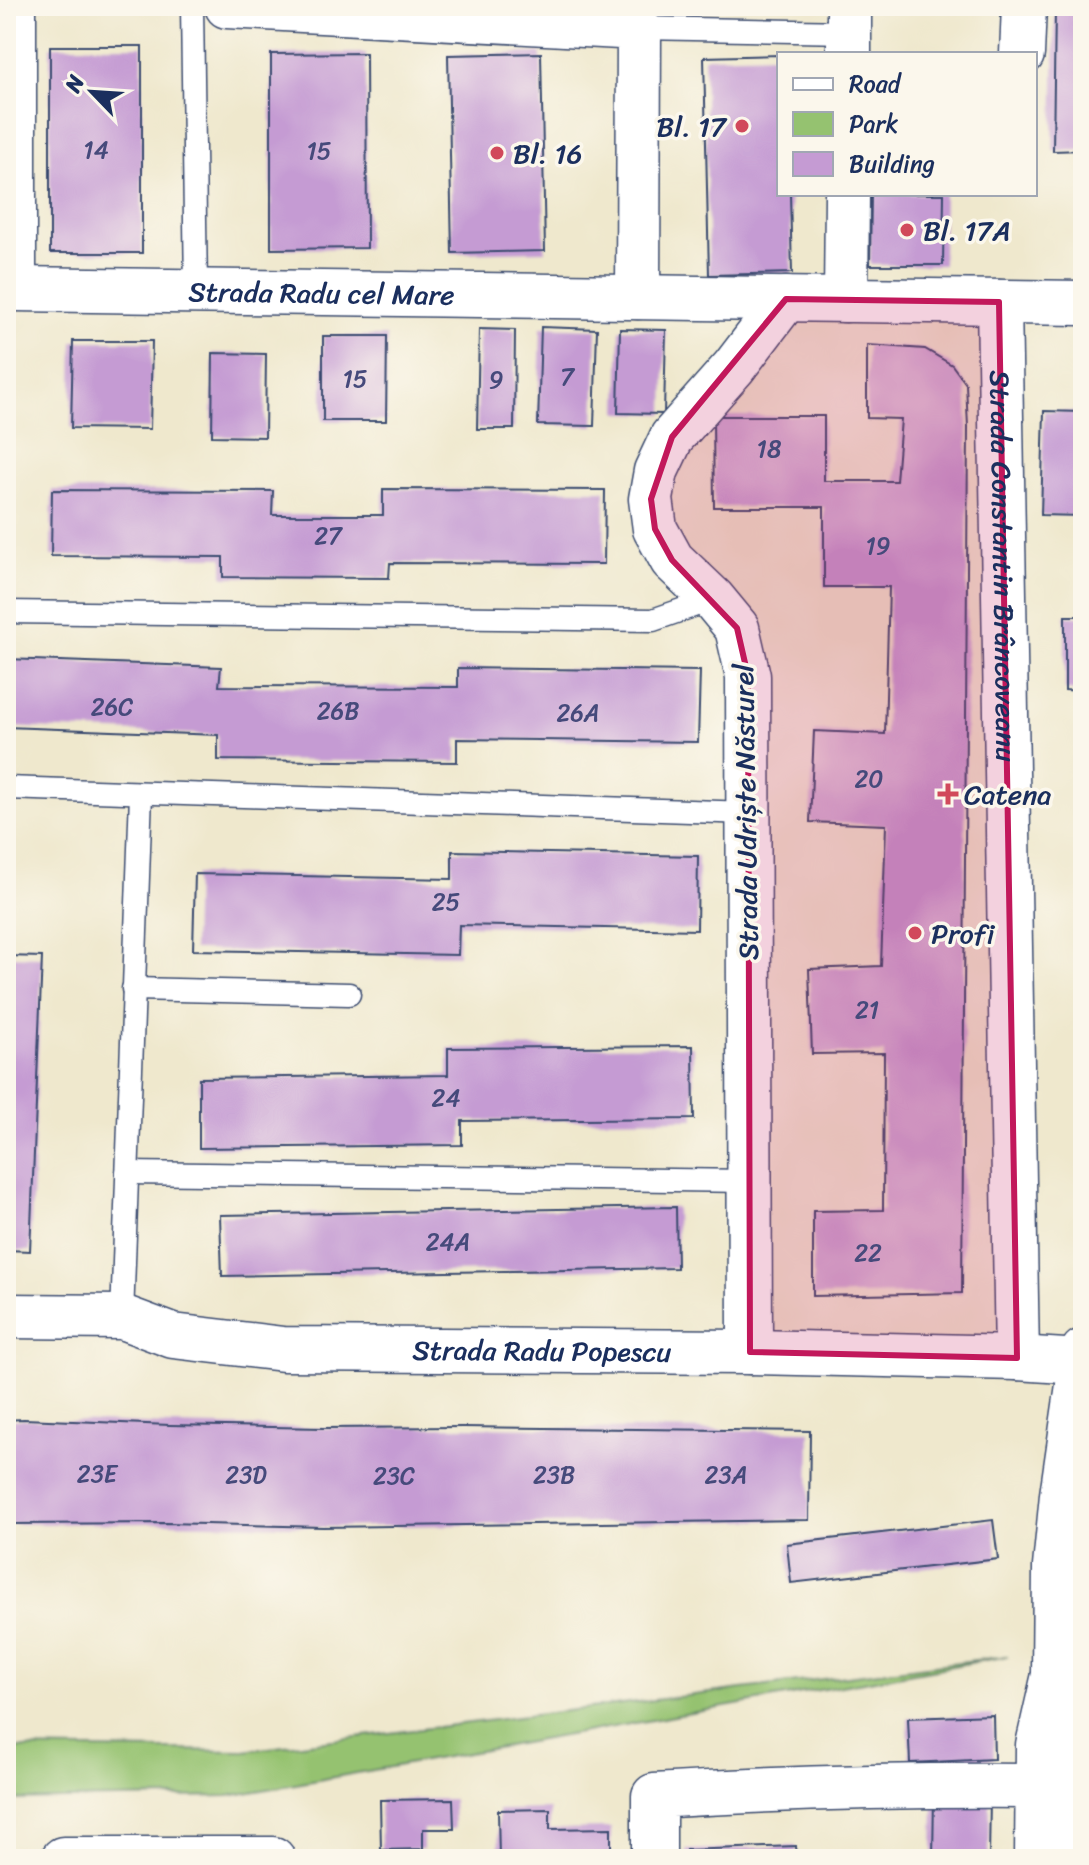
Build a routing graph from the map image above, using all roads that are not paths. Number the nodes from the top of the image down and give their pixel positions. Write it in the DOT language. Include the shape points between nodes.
graph roads {
  1 [pos="14,6"];
  2 [pos="192,6"];
  3 [pos="227,6"];
  4 [pos="1024,6"];
  5 [pos="639,28"];
  6 [pos="849,31"];
  7 [pos="1022,52"];
  8 [pos="847,196"];
  9 [pos="10,287"];
  10 [pos="196,291"];
  11 [pos="638,297"];
  12 [pos="786,299"];
  13 [pos="846,300"];
  14 [pos="999,302"];
  15 [pos="1083,303"];
  16 [pos="713,599"];
  17 [pos="6,612"];
  18 [pos="6,788"];
  19 [pos="141,794"];
  20 [pos="749,813"];
  21 [pos="133,989"];
  22 [pos="349,994"];
  23 [pos="127,1173"];
  24 [pos="750,1181"];
  25 [pos="6,1316"];
  26 [pos="122,1317"];
  27 [pos="750,1352"];
  28 [pos="1082,1356"];
  29 [pos="1017,1358"];
  30 [pos="1069,1673"];
  31 [pos="1076,1756"];
  32 [pos="1038,1786"];
  33 [pos="63,1859"];
  34 [pos="273,1859"];
  35 [pos="654,1859"];
  36 [pos="1037,1859"];
  37 [pos="1073,1859"];
  1 -- 9 [label="street"];
  2 -- 10 [label="lane"];
  3 -- 5 [label="street"];
  4 -- 7 [label="street"];
  5 -- 6 [label="lane"];
  5 -- 11 [label="street"];
  8 -- 13 [label="street"];
  9 -- 10 [label="street, Strada Radu cel Mare"];
  10 -- 11 [label="street, Strada Radu cel Mare"];
  11 -- 12 [label="street, Strada Radu cel Mare"];
  12 -- 13 [label="street, Strada Radu cel Mare"];
  12 -- 16 [label="street, Strada Udriște Năsturel" via="672,437 656,471 651,499 655,529 672,560"];
  13 -- 14 [label="street, Strada Radu cel Mare"];
  14 -- 15 [label="street, Strada Radu cel Mare"];
  14 -- 29 [label="street, Strada Constantin Brâncoveanu"];
  16 -- 17 [label="lane" via="653,620"];
  16 -- 20 [label="street, Strada Udriște Năsturel" via="737,628 748,676"];
  18 -- 19 [label="lane"];
  19 -- 20 [label="lane"];
  19 -- 21 [label="lane"];
  20 -- 24 [label="street, Strada Udriște Năsturel"];
  21 -- 22 [label="lane"];
  21 -- 23 [label="lane"];
  23 -- 24 [label="lane"];
  23 -- 26 [label="lane"];
  24 -- 27 [label="street, Strada Udriște Năsturel"];
  25 -- 26 [label="street, Strada Radu Popescu"];
  26 -- 27 [label="street, Strada Radu Popescu" via="173,1336 283,1349"];
  27 -- 29 [label="street, Strada Radu Popescu"];
  28 -- 29 [label="street, Strada Radu Popescu"];
  28 -- 30 [label="street" via="1055,1567"];
  30 -- 31 [label="street"];
  30 -- 32 [label="street" via="1038,1745"];
  31 -- 37 [label="street"];
  32 -- 35 [label="street" via="654,1796"];
  32 -- 36 [label="street"];
  33 -- 34 [label="street"];
}
